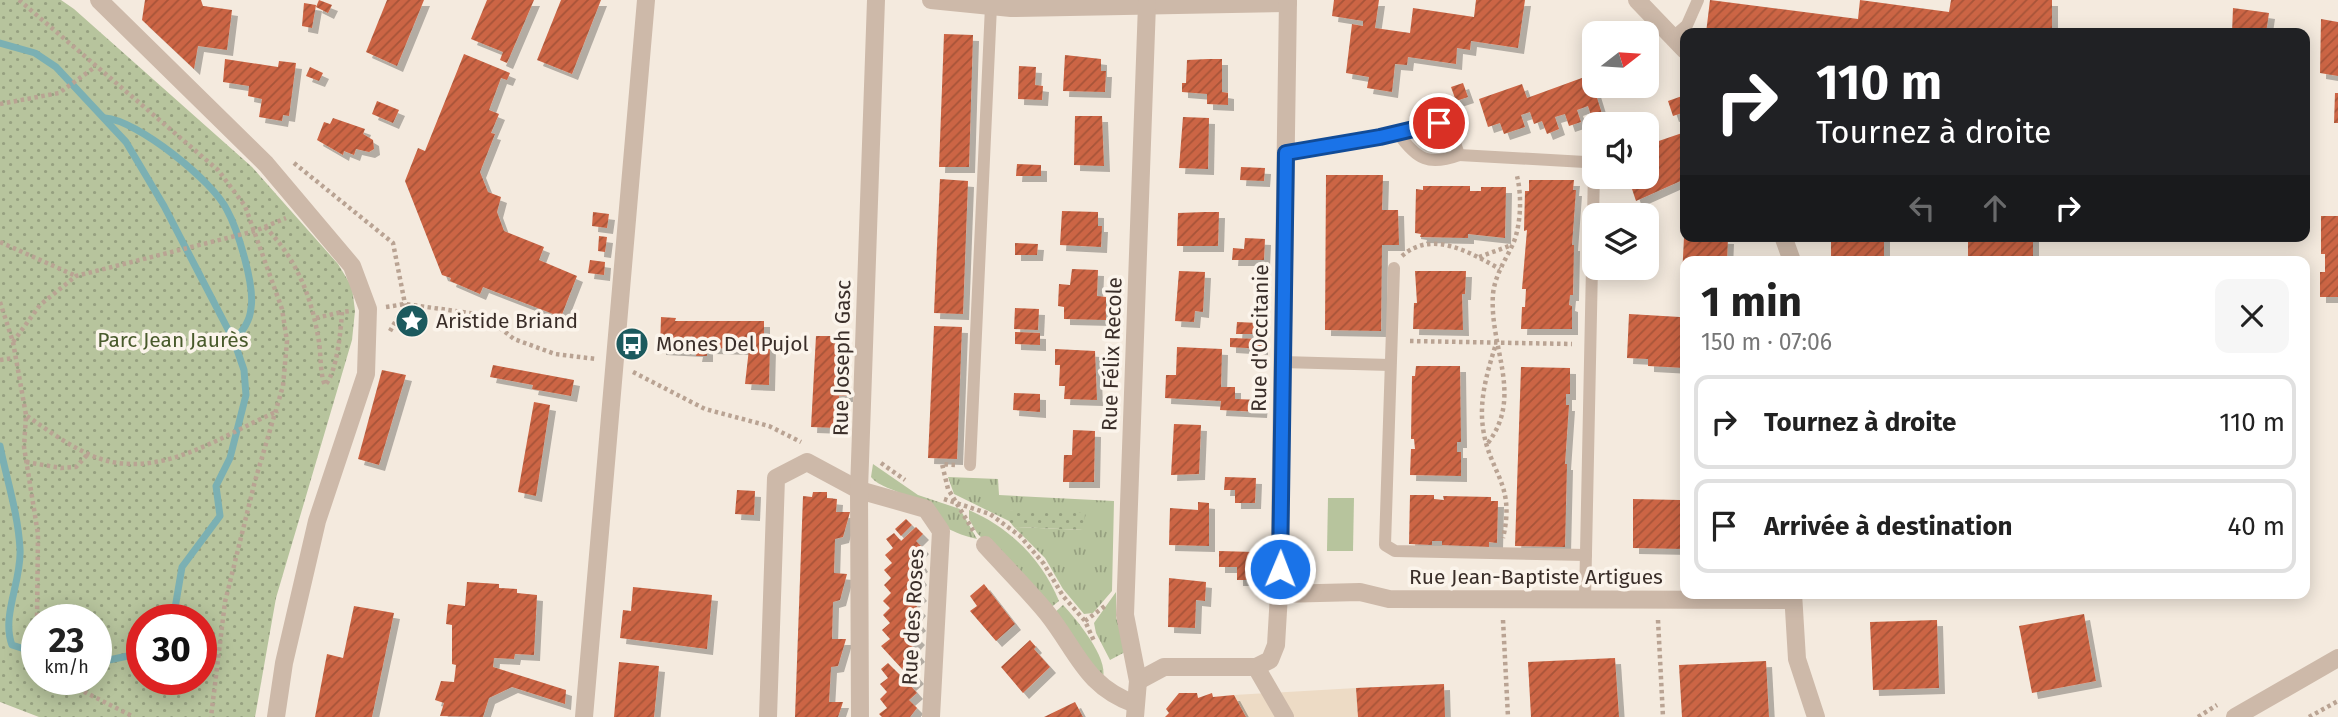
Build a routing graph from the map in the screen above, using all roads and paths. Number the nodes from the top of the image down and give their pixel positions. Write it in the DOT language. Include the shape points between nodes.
graph roads {
  1 [pos="19,0"];
  2 [pos="99,0"];
  3 [pos="646,0"];
  4 [pos="876,0"];
  5 [pos="931,0"];
  6 [pos="1637,0"];
  7 [pos="1698,0"];
  8 [pos="1288,1"];
  9 [pos="1147,4"];
  10 [pos="991,6"];
  11 [pos="1653,9"];
  12 [pos="1686,28"];
  13 [pos="1679,44"];
  14 [pos="95,67"];
  15 [pos="0,104"];
  16 [pos="1398,133"];
  17 [pos="1286,153"];
  18 [pos="1460,155"];
  19 [pos="1513,158"];
  20 [pos="266,164"];
  21 [pos="303,211"];
  22 [pos="265,227"];
  23 [pos="255,231"];
  24 [pos="0,242"];
  25 [pos="1513,245"];
  26 [pos="1479,257"];
  27 [pos="1394,268"];
  28 [pos="1500,269"];
  29 [pos="76,276"];
  30 [pos="0,302"];
  31 [pos="405,304"];
  32 [pos="368,309"];
  33 [pos="342,312"];
  34 [pos="315,318"];
  35 [pos="1391,341"];
  36 [pos="13,342"];
  37 [pos="1496,343"];
  38 [pos="1590,344"];
  39 [pos="14,358"];
  40 [pos="2,360"];
  41 [pos="613,361"];
  42 [pos="1282,362"];
  43 [pos="1390,365"];
  44 [pos="278,410"];
  45 [pos="26,415"];
  46 [pos="1488,443"];
  47 [pos="88,454"];
  48 [pos="26,462"];
  49 [pos="970,465"];
  50 [pos="859,490"];
  51 [pos="985,545"];
  52 [pos="1500,554"];
  53 [pos="1586,555"];
  54 [pos="1279,594"];
  55 [pos="1725,599"];
  56 [pos="1793,599"];
  57 [pos="1502,600"];
  58 [pos="1585,600"];
  59 [pos="1657,601"];
  60 [pos="37,604"];
  61 [pos="2338,658"];
  62 [pos="1256,667"];
  63 [pos="1138,681"];
  64 [pos="91,695"];
  65 [pos="2338,701"];
  66 [pos="1135,711"];
  67 [pos="134,717"];
  68 [pos="211,717"];
  69 [pos="276,717"];
  70 [pos="584,717"];
  71 [pos="768,717"];
  72 [pos="860,717"];
  73 [pos="931,717"];
  74 [pos="1285,717"];
  75 [pos="1508,717"];
  76 [pos="1663,717"];
  77 [pos="1816,717"];
  78 [pos="2235,717"];
  79 [pos="2309,717"];
  1 -- 14 [label="path"];
  2 -- 20 [label="street"];
  3 -- 41 [label="street"];
  4 -- 50 [label="street, Rue Joseph Gasc"];
  5 -- 10 [label="street"];
  6 -- 11 [label="street"];
  7 -- 12 [label="lane"];
  8 -- 9 [label="street"];
  8 -- 17 [label="street, Rue d'Occitanie"];
  9 -- 10 [label="street"];
  9 -- 63 [label="street, Rue Félix Recole" via="1125,615"];
  10 -- 49 [label="lane"];
  11 -- 13 [label="street"];
  14 -- 15 [label="path" via="68,89"];
  14 -- 23 [label="path" via="218,170 245,206"];
  16 -- 17 [label="lane"];
  16 -- 18 [label="lane" via="1423,159 1439,162"];
  16 -- 18 [label="lane" via="1439,123 1449,125"];
  17 -- 42 [label="street, Rue d'Occitanie"];
  18 -- 19 [label="lane"];
  19 -- 25 [label="path" via="1520,198"];
  19 -- 38 [label="lane" via="1585,162 1594,172"];
  20 -- 21 [label="street"];
  20 -- 31 [label="path" via="286,156 393,243"];
  21 -- 22 [label="path"];
  21 -- 32 [label="street" via="352,265"];
  22 -- 23 [label="path"];
  22 -- 34 [label="path" via="290,258"];
  23 -- 29 [label="path"];
  23 -- 44 [label="path" via="282,309 286,341"];
  24 -- 29 [label="path"];
  25 -- 26 [label="path"];
  25 -- 28 [label="path"];
  26 -- 27 [label="path" via="1453,247 1426,245 1405,253"];
  26 -- 28 [label="path"];
  27 -- 35 [label="lane"];
  28 -- 37 [label="path" via="1493,292"];
  29 -- 36 [label="path" via="40,305"];
  30 -- 36 [label="path"];
  31 -- 32 [label="path"];
  31 -- 41 [label="path" via="484,315 514,340 555,354"];
  32 -- 33 [label="path"];
  32 -- 69 [label="street" via="366,374 317,521"];
  33 -- 34 [label="path"];
  33 -- 34 [label="path" via="337,353 325,385"];
  35 -- 37 [label="path"];
  35 -- 43 [label="lane"];
  36 -- 39 [label="path"];
  37 -- 38 [label="path"];
  37 -- 46 [label="path" via="1483,396 1483,430"];
  37 -- 46 [label="path" via="1507,398 1497,431"];
  38 -- 53 [label="lane"];
  39 -- 40 [label="path"];
  39 -- 45 [label="path"];
  41 -- 70 [label="street"];
  42 -- 43 [label="lane"];
  42 -- 54 [label="street, Rue d'Occitanie"];
  43 -- 52 [label="lane" via="1385,545 1395,551"];
  44 -- 47 [label="path" via="178,457 143,465"];
  44 -- 68 [label="path" via="225,602"];
  45 -- 47 [label="path"];
  45 -- 48 [label="path"];
  46 -- 52 [label="path" via="1507,501"];
  47 -- 48 [label="path" via="76,467"];
  48 -- 60 [label="path" via="38,534"];
  49 -- 51 [label="path" via="942,464 948,489"];
  50 -- 71 [label="street, Rue des Roses" via="807,462 776,478"];
  50 -- 72 [label="street, Rue Joseph Gasc"];
  50 -- 73 [label="street, Rue des Roses" via="926,509 940,531"];
  51 -- 66 [label="street" via="1047,614 1096,683"];
  52 -- 53 [label="lane"];
  53 -- 58 [label="lane"];
  54 -- 57 [label="street, Rue Jean-Baptiste Artigues" via="1360,592 1389,599"];
  54 -- 62 [label="street, Rue d'Occitanie" via="1276,645 1270,660"];
  55 -- 59 [label="street, Rue Jean-Baptiste Artigues"];
  56 -- 77 [label="street" via="1797,659"];
  57 -- 58 [label="street, Rue Jean-Baptiste Artigues"];
  57 -- 75 [label="path"];
  58 -- 59 [label="street, Rue Jean-Baptiste Artigues"];
  59 -- 76 [label="path"];
  61 -- 78 [label="street"];
  62 -- 63 [label="street" via="1164,667"];
  62 -- 74 [label="street"];
  63 -- 66 [label="street, Rue Félix Recole"];
  64 -- 67 [label="path"];
  65 -- 79 [label="path"];
}
